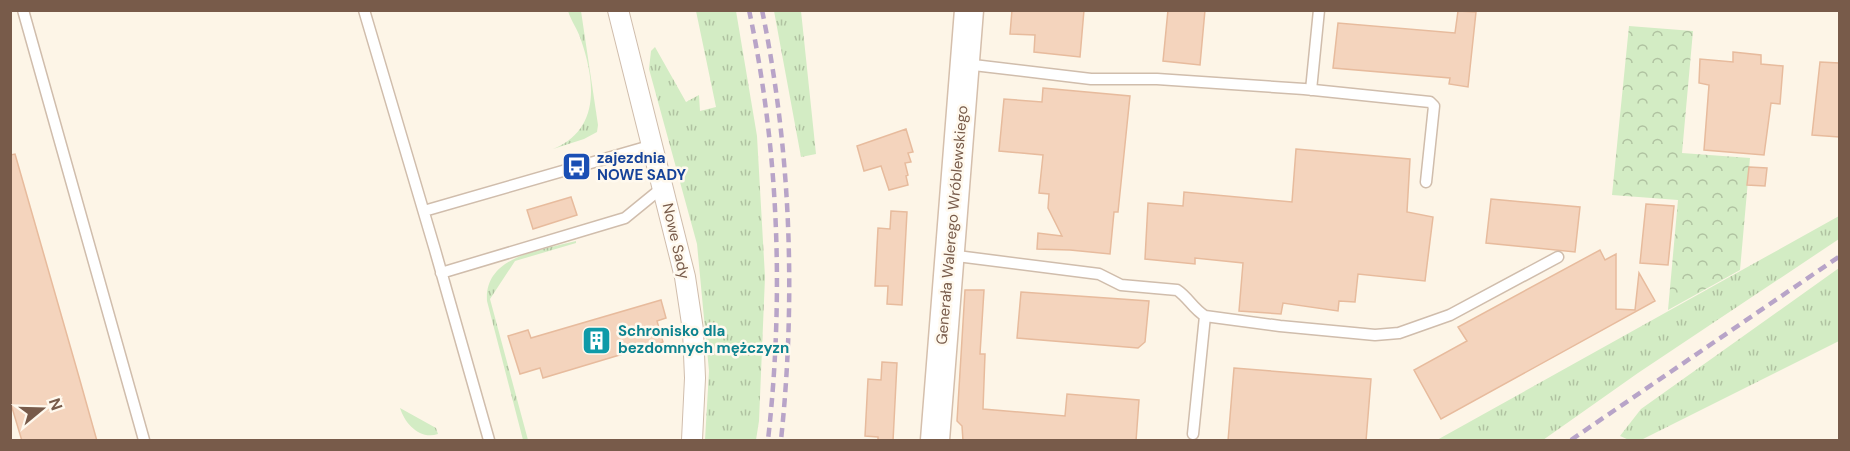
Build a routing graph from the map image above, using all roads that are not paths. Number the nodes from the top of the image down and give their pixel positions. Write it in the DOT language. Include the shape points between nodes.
graph roads {
  1 [pos="23,10"];
  2 [pos="364,10"];
  3 [pos="618,10"];
  4 [pos="969,10"];
  5 [pos="1319,10"];
  6 [pos="965,64"];
  7 [pos="1311,90"];
  8 [pos="653,145"];
  9 [pos="1426,182"];
  10 [pos="663,188"];
  11 [pos="424,211"];
  12 [pos="949,255"];
  13 [pos="1558,257"];
  14 [pos="441,273"];
  15 [pos="1205,316"];
  16 [pos="1193,434"];
  17 [pos="144,441"];
  18 [pos="489,441"];
  19 [pos="692,441"];
  20 [pos="935,441"];
  1 -- 17 [label="lane"];
  2 -- 11 [label="lane"];
  3 -- 8 [label="street, Nowe Sady"];
  4 -- 6 [label="street, Generała Walerego Wróblewskiego"];
  5 -- 7 [label="lane"];
  6 -- 7 [label="lane" via="1091,80 1157,79"];
  6 -- 12 [label="street, Generała Walerego Wróblewskiego"];
  7 -- 9 [label="lane" via="1430,102 1434,106"];
  8 -- 10 [label="street, Nowe Sady"];
  8 -- 11 [label="lane"];
  10 -- 14 [label="lane" via="626,218"];
  10 -- 19 [label="street, Nowe Sady" via="685,277 693,330"];
  11 -- 14 [label="lane"];
  12 -- 15 [label="lane" via="1099,274 1121,285 1177,291"];
  12 -- 20 [label="street, Generała Walerego Wróblewskiego"];
  13 -- 15 [label="lane" via="1450,315 1399,333 1375,335"];
  14 -- 18 [label="lane"];
  15 -- 16 [label="lane"];
}
